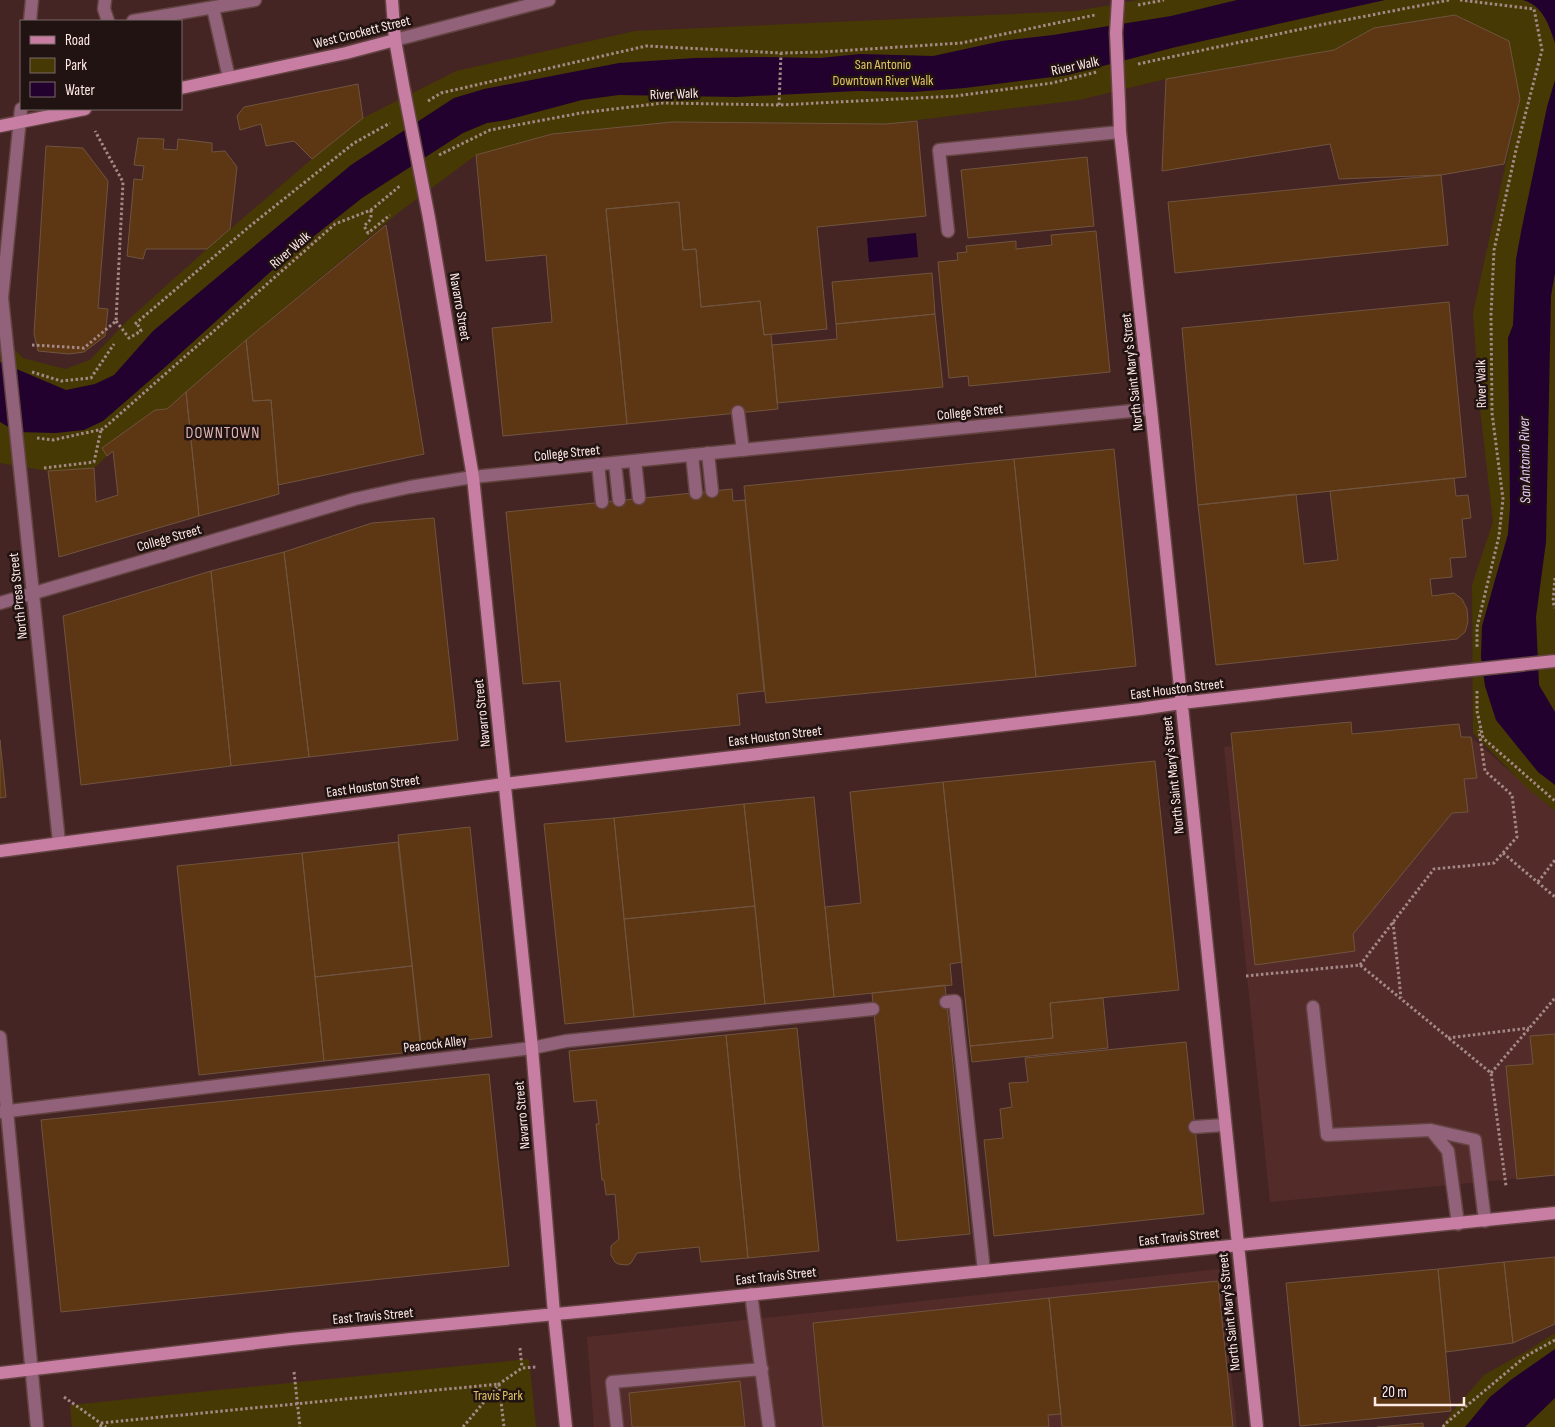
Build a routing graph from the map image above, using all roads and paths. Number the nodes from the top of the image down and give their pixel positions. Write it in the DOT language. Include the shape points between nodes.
graph roads {
  1 [pos="32,0"];
  2 [pos="106,0"];
  3 [pos="255,0"];
  4 [pos="392,0"];
  5 [pos="550,0"];
  6 [pos="1118,0"];
  7 [pos="1164,0"];
  8 [pos="1449,0"];
  9 [pos="1460,0"];
  10 [pos="1497,0"];
  11 [pos="1133,5"];
  12 [pos="1496,5"];
  13 [pos="213,8"];
  14 [pos="1101,13"];
  15 [pos="30,20"];
  16 [pos="108,20"];
  17 [pos="139,20"];
  18 [pos="394,40"];
  19 [pos="781,53"];
  20 [pos="1137,64"];
  21 [pos="1102,71"];
  22 [pos="229,78"];
  23 [pos="182,88"];
  24 [pos="426,102"];
  25 [pos="779,105"];
  26 [pos="21,110"];
  27 [pos="81,110"];
  28 [pos="394,120"];
  29 [pos="20,122"];
  30 [pos="0,126"];
  31 [pos="95,131"];
  32 [pos="1120,132"];
  33 [pos="432,160"];
  34 [pos="402,185"];
  35 [pos="371,210"];
  36 [pos="390,215"];
  37 [pos="948,231"];
  38 [pos="116,321"];
  39 [pos="114,344"];
  40 [pos="32,345"];
  41 [pos="28,371"];
  42 [pos="1151,409"];
  43 [pos="738,412"];
  44 [pos="101,430"];
  45 [pos="35,437"];
  46 [pos="743,450"];
  47 [pos="708,453"];
  48 [pos="692,455"];
  49 [pos="635,461"];
  50 [pos="615,463"];
  51 [pos="598,464"];
  52 [pos="44,468"];
  53 [pos="473,477"];
  54 [pos="712,491"];
  55 [pos="696,493"];
  56 [pos="639,498"];
  57 [pos="618,500"];
  58 [pos="602,502"];
  59 [pos="1555,578"];
  60 [pos="32,593"];
  61 [pos="0,603"];
  62 [pos="1555,608"];
  63 [pos="1477,656"];
  64 [pos="1555,661"];
  65 [pos="1477,689"];
  66 [pos="1474,699"];
  67 [pos="1180,702"];
  68 [pos="504,784"];
  69 [pos="1555,801"];
  70 [pos="59,842"];
  71 [pos="0,851"];
  72 [pos="1503,853"];
  73 [pos="1555,860"];
  74 [pos="1538,882"];
  75 [pos="1555,897"];
  76 [pos="1393,922"];
  77 [pos="1360,965"];
  78 [pos="1246,976"];
  79 [pos="1555,998"];
  80 [pos="1401,999"];
  81 [pos="951,1001"];
  82 [pos="1313,1007"];
  83 [pos="873,1009"];
  84 [pos="1529,1028"];
  85 [pos="0,1036"];
  86 [pos="1448,1038"];
  87 [pos="532,1048"];
  88 [pos="1491,1073"];
  89 [pos="3,1111"];
  90 [pos="1224,1125"];
  91 [pos="1195,1128"];
  92 [pos="1431,1130"];
  93 [pos="1506,1186"];
  94 [pos="1555,1213"];
  95 [pos="1485,1221"];
  96 [pos="1458,1224"];
  97 [pos="1237,1246"];
  98 [pos="984,1271"];
  99 [pos="751,1294"];
  100 [pos="554,1314"];
  101 [pos="1555,1340"];
  102 [pos="520,1348"];
  103 [pos="537,1367"];
  104 [pos="522,1368"];
  105 [pos="762,1369"];
  106 [pos="31,1370"];
  107 [pos="294,1372"];
  108 [pos="0,1373"];
  109 [pos="499,1384"];
  110 [pos="64,1397"];
  111 [pos="298,1404"];
  112 [pos="101,1425"];
  113 [pos="37,1427"];
  114 [pos="106,1427"];
  115 [pos="300,1427"];
  116 [pos="464,1427"];
  117 [pos="504,1427"];
  118 [pos="566,1427"];
  119 [pos="616,1427"];
  120 [pos="769,1427"];
  121 [pos="1257,1427"];
  122 [pos="1443,1427"];
  1 -- 15 [label="street"];
  2 -- 16 [label="street" via="104,9"];
  3 -- 13 [label="street"];
  4 -- 18 [label="main road, Navarro Street"];
  5 -- 18 [label="street, West Crockett Street"];
  6 -- 32 [label="main road, North Saint Mary's Street, bridge"];
  7 -- 11 [label="path"];
  8 -- 20 [label="path"];
  9 -- 12 [label="path, River Walk"];
  10 -- 12 [label="path"];
  12 -- 63 [label="path, River Walk" via="1534,9 1542,50 1494,250 1492,413 1503,499 1499,536 1477,627"];
  13 -- 17 [label="street"];
  13 -- 22 [label="street"];
  14 -- 19 [label="path" via="961,43"];
  18 -- 22 [label="main road, West Crockett Street"];
  18 -- 53 [label="main road, Navarro Street, bridge" via="429,218"];
  19 -- 24 [label="path" via="646,46 442,93"];
  19 -- 25 [label="path"];
  21 -- 25 [label="path, River Walk" via="956,96"];
  22 -- 23 [label="main road, West Crockett Street"];
  25 -- 33 [label="path, River Walk" via="663,104 581,113 490,130"];
  26 -- 29 [label="street, North Presa Street"];
  27 -- 29 [label="main road"];
  28 -- 38 [label="path" via="354,143 250,226 136,324 141,331 130,338"];
  29 -- 30 [label="main road"];
  29 -- 60 [label="street, North Presa Street, bridge" via="2,298"];
  31 -- 38 [label="path" via="123,182"];
  32 -- 37 [label="street" via="939,150"];
  32 -- 42 [label="main road, North Saint Mary's Street"];
  34 -- 35 [label="path, River Walk"];
  35 -- 36 [label="path" via="371,219 364,226 368,233"];
  35 -- 44 [label="path, River Walk" via="335,224"];
  38 -- 40 [label="path" via="84,348"];
  39 -- 41 [label="path" via="91,378 61,381"];
  42 -- 46 [label="street, College Street"];
  42 -- 67 [label="main road, North Saint Mary's Street"];
  43 -- 46 [label="street"];
  44 -- 45 [label="path, River Walk" via="53,440"];
  44 -- 52 [label="path" via="94,462"];
  46 -- 47 [label="street, College Street"];
  47 -- 48 [label="street, College Street"];
  47 -- 54 [label="street"];
  48 -- 49 [label="street, College Street"];
  48 -- 55 [label="street"];
  49 -- 50 [label="street, College Street"];
  49 -- 56 [label="street"];
  50 -- 51 [label="street, College Street"];
  50 -- 57 [label="street"];
  51 -- 53 [label="street, College Street"];
  51 -- 58 [label="street"];
  53 -- 60 [label="street, College Street" via="356,499"];
  53 -- 68 [label="main road, Navarro Street"];
  59 -- 62 [label="path"];
  60 -- 61 [label="street, College Street"];
  60 -- 70 [label="street, North Presa Street"];
  64 -- 67 [label="main road, East Houston Street, bridge"];
  65 -- 69 [label="path" via="1476,711 1483,738"];
  66 -- 72 [label="path" via="1485,771 1512,795 1517,837"];
  67 -- 68 [label="main road, East Houston Street"];
  67 -- 90 [label="main road, North Saint Mary's Street"];
  68 -- 70 [label="main road, East Houston Street"];
  68 -- 87 [label="main road, Navarro Street"];
  70 -- 71 [label="main road, East Houston Street"];
  72 -- 74 [label="path"];
  72 -- 76 [label="path" via="1494,863 1434,868"];
  73 -- 74 [label="path"];
  74 -- 75 [label="path"];
  76 -- 77 [label="path"];
  76 -- 80 [label="path"];
  77 -- 78 [label="path"];
  77 -- 80 [label="path"];
  79 -- 84 [label="path"];
  80 -- 86 [label="path"];
  81 -- 98 [label="street"];
  82 -- 92 [label="street" via="1327,1136"];
  83 -- 87 [label="street, Peacock Alley" via="566,1041"];
  84 -- 86 [label="path"];
  84 -- 88 [label="path"];
  85 -- 89 [label="street"];
  86 -- 88 [label="path"];
  87 -- 89 [label="street, Peacock Alley"];
  87 -- 100 [label="main road, Navarro Street"];
  88 -- 93 [label="path"];
  89 -- 106 [label="street"];
  90 -- 91 [label="street"];
  90 -- 97 [label="main road, North Saint Mary's Street"];
  92 -- 95 [label="street" via="1475,1140"];
  92 -- 96 [label="street" via="1448,1151"];
  94 -- 95 [label="main road, East Travis Street"];
  95 -- 96 [label="main road, East Travis Street"];
  96 -- 97 [label="main road, East Travis Street"];
  97 -- 98 [label="main road, East Travis Street"];
  97 -- 121 [label="main road, North Saint Mary's Street"];
  98 -- 99 [label="main road, East Travis Street"];
  99 -- 100 [label="main road, East Travis Street"];
  99 -- 105 [label="street"];
  100 -- 106 [label="main road, East Travis Street" via="291,1339"];
  100 -- 118 [label="main road, Navarro Street"];
  101 -- 122 [label="path" via="1526,1356"];
  102 -- 104 [label="path"];
  103 -- 104 [label="path"];
  104 -- 109 [label="path"];
  105 -- 119 [label="street" via="612,1382"];
  105 -- 120 [label="street"];
  106 -- 108 [label="main road, East Travis Street"];
  106 -- 113 [label="street"];
  107 -- 111 [label="path"];
  109 -- 111 [label="path"];
  109 -- 116 [label="path"];
  109 -- 117 [label="path"];
  110 -- 112 [label="path"];
  111 -- 112 [label="path"];
  111 -- 115 [label="path"];
  112 -- 114 [label="path"];
}
